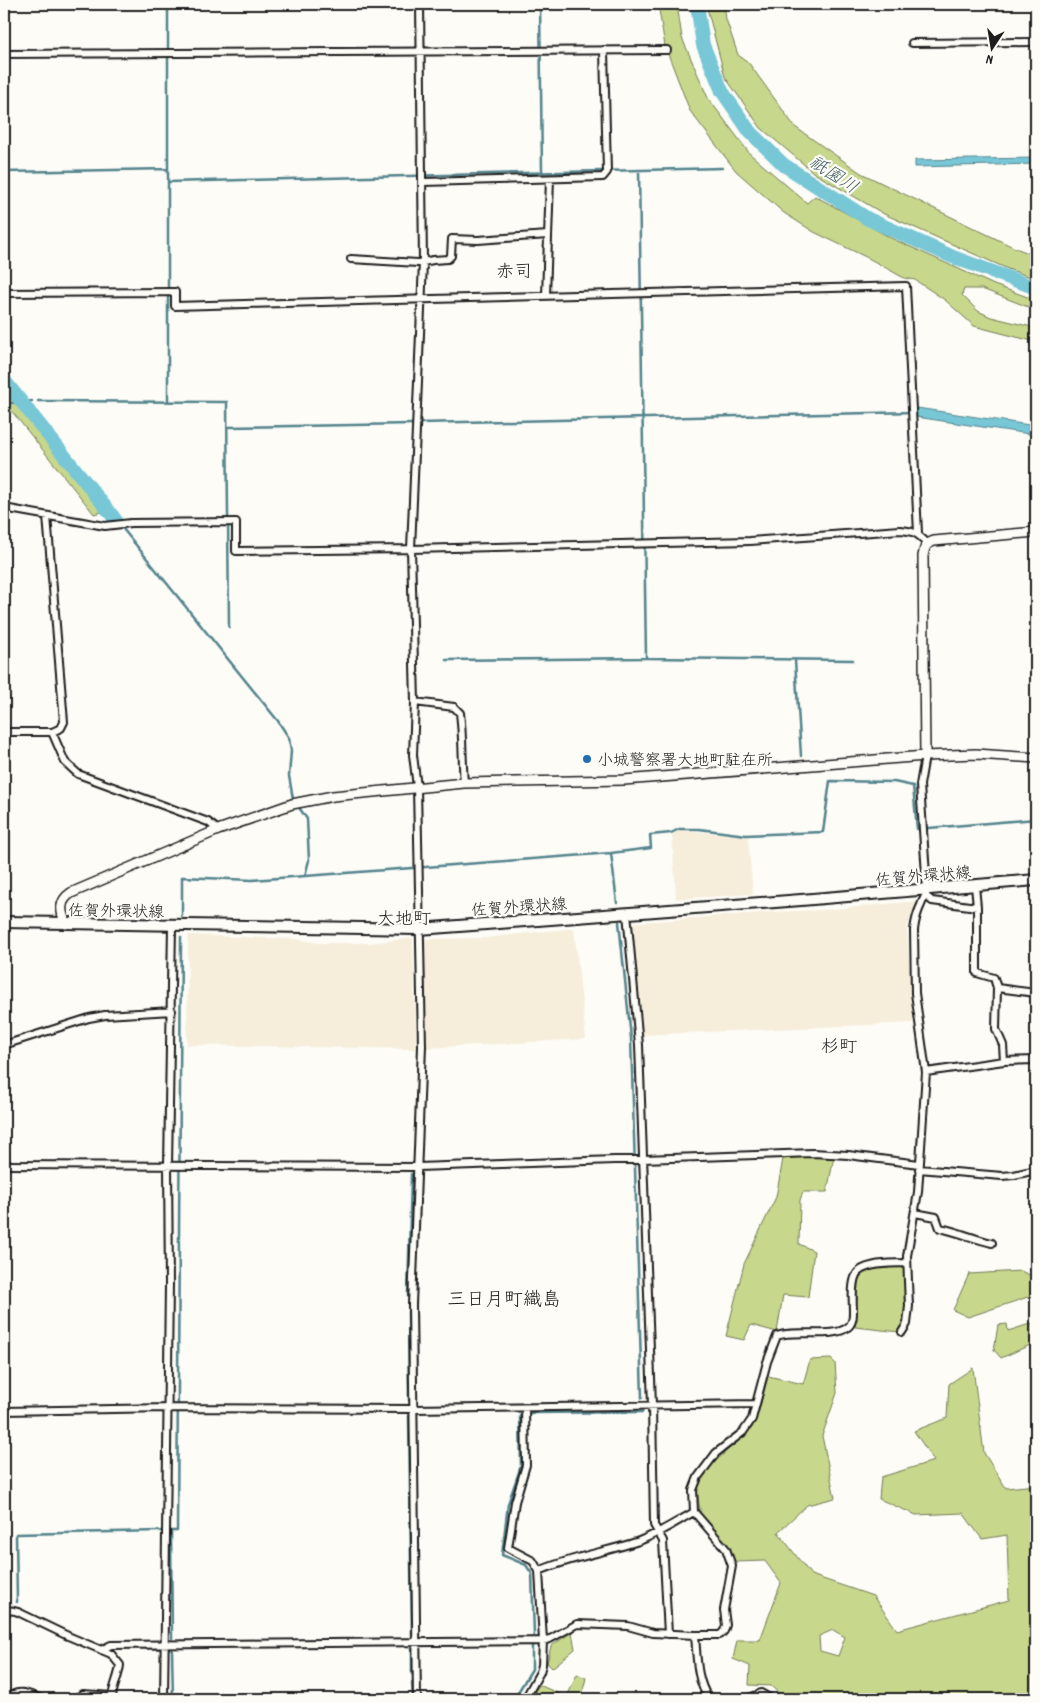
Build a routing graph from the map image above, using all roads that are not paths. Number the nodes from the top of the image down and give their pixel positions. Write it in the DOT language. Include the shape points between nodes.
graph roads {
  1 [pos="420,4"];
  2 [pos="1036,42"];
  3 [pos="912,44"];
  4 [pos="604,50"];
  5 [pos="667,50"];
  6 [pos="421,51"];
  7 [pos="4,54"];
  8 [pos="422,177"];
  9 [pos="550,178"];
  10 [pos="548,235"];
  11 [pos="351,259"];
  12 [pos="423,262"];
  13 [pos="4,292"];
  14 [pos="546,296"];
  15 [pos="422,299"];
  16 [pos="4,508"];
  17 [pos="47,516"];
  18 [pos="1036,532"];
  19 [pos="918,533"];
  20 [pos="927,543"];
  21 [pos="411,549"];
  22 [pos="415,702"];
  23 [pos="4,732"];
  24 [pos="52,732"];
  25 [pos="926,756"];
  26 [pos="1036,758"];
  27 [pos="464,783"];
  28 [pos="416,787"];
  29 [pos="218,830"];
  30 [pos="1036,880"];
  31 [pos="975,886"];
  32 [pos="927,893"];
  33 [pos="977,907"];
  34 [pos="627,913"];
  35 [pos="4,922"];
  36 [pos="66,924"];
  37 [pos="172,926"];
  38 [pos="419,929"];
  39 [pos="997,988"];
  40 [pos="1036,993"];
  41 [pos="172,1011"];
  42 [pos="4,1045"];
  43 [pos="1036,1060"];
  44 [pos="1004,1061"];
  45 [pos="926,1072"];
  46 [pos="642,1158"];
  47 [pos="4,1165"];
  48 [pos="168,1166"];
  49 [pos="919,1166"];
  50 [pos="418,1167"];
  51 [pos="1036,1170"];
  52 [pos="915,1213"];
  53 [pos="992,1243"];
  54 [pos="906,1263"];
  55 [pos="902,1332"];
  56 [pos="756,1404"];
  57 [pos="652,1405"];
  58 [pos="168,1408"];
  59 [pos="525,1408"];
  60 [pos="414,1409"];
  61 [pos="4,1411"];
  62 [pos="694,1512"];
  63 [pos="657,1532"];
  64 [pos="539,1572"];
  65 [pos="4,1615"];
  66 [pos="668,1634"];
  67 [pos="695,1635"];
  68 [pos="543,1641"];
  69 [pos="416,1642"];
  70 [pos="165,1645"];
  71 [pos="100,1650"];
  72 [pos="112,1698"];
  73 [pos="6,1699"];
  74 [pos="42,1699"];
  75 [pos="74,1699"];
  76 [pos="164,1699"];
  77 [pos="417,1699"];
  78 [pos="525,1699"];
  79 [pos="710,1699"];
  80 [pos="747,1699"];
  81 [pos="771,1699"];
  1 -- 6 [label="street"];
  2 -- 3 [label="street"];
  4 -- 5 [label="street"];
  4 -- 6 [label="street"];
  4 -- 9 [label="street" via="607,169 603,177"];
  6 -- 7 [label="street"];
  6 -- 8 [label="street"];
  8 -- 9 [label="street"];
  8 -- 12 [label="street"];
  9 -- 10 [label="street"];
  10 -- 12 [label="street" via="452,239 448,259"];
  10 -- 14 [label="street"];
  11 -- 12 [label="street"];
  12 -- 15 [label="street"];
  13 -- 15 [label="street" via="175,292 175,306"];
  14 -- 15 [label="street"];
  14 -- 19 [label="street" via="906,286"];
  15 -- 21 [label="street"];
  16 -- 17 [label="street"];
  17 -- 21 [label="street" via="105,526 236,522 236,551"];
  17 -- 24 [label="street" via="64,722 61,728"];
  18 -- 20 [label="street"];
  19 -- 20 [label="street"];
  19 -- 21 [label="street" via="900,530 750,541"];
  20 -- 25 [label="street" via="923,556"];
  21 -- 22 [label="street"];
  22 -- 27 [label="street" via="454,707 460,713"];
  22 -- 28 [label="street" via="413,755"];
  23 -- 24 [label="street"];
  24 -- 29 [label="street" via="65,762 78,774 208,822"];
  25 -- 26 [label="street" via="976,754"];
  25 -- 27 [label="street" via="624,780"];
  25 -- 32 [label="street" via="920,784"];
  27 -- 28 [label="street"];
  28 -- 29 [label="street" via="333,796 296,804"];
  28 -- 38 [label="street"];
  29 -- 36 [label="street" via="71,893 62,903"];
  30 -- 31 [label="main road, 佐賀外環状線"];
  31 -- 32 [label="main road, 佐賀外環状線"];
  31 -- 33 [label="street"];
  32 -- 33 [label="street" via="932,901"];
  32 -- 34 [label="main road, 佐賀外環状線"];
  32 -- 45 [label="street" via="914,930 915,993"];
  33 -- 39 [label="street" via="977,974 994,978"];
  34 -- 38 [label="main road, 佐賀外環状線"];
  34 -- 46 [label="street" via="639,1045"];
  35 -- 36 [label="main road, 佐賀外環状線"];
  36 -- 37 [label="main road, 佐賀外環状線"];
  37 -- 38 [label="main road, 佐賀外環状線"];
  37 -- 41 [label="street"];
  38 -- 50 [label="street" via="422,1046"];
  39 -- 40 [label="street"];
  39 -- 44 [label="street" via="996,1029 1003,1046"];
  41 -- 42 [label="street" via="90,1018"];
  41 -- 48 [label="street"];
  43 -- 44 [label="street"];
  44 -- 45 [label="street"];
  45 -- 49 [label="street"];
  46 -- 49 [label="street" via="813,1153"];
  46 -- 50 [label="street"];
  46 -- 57 [label="street"];
  47 -- 48 [label="street"];
  48 -- 50 [label="street"];
  48 -- 58 [label="street"];
  49 -- 51 [label="street" via="1002,1176"];
  49 -- 52 [label="street"];
  50 -- 60 [label="street" via="412,1305"];
  52 -- 53 [label="street" via="936,1217 940,1228"];
  52 -- 54 [label="street"];
  54 -- 55 [label="street" via="909,1306 907,1324"];
  54 -- 56 [label="street" via="868,1266 856,1275 852,1319 850,1326 843,1330 777,1336"];
  56 -- 57 [label="street"];
  56 -- 62 [label="street" via="752,1419 742,1432 716,1453 698,1477 693,1490"];
  57 -- 59 [label="street"];
  57 -- 63 [label="street" via="654,1525"];
  58 -- 60 [label="street"];
  58 -- 61 [label="street"];
  58 -- 70 [label="street"];
  59 -- 60 [label="street"];
  59 -- 64 [label="street" via="526,1465 515,1502 508,1548 533,1561"];
  60 -- 69 [label="street"];
  62 -- 63 [label="street"];
  62 -- 67 [label="street" via="726,1549 732,1566 724,1610 724,1631 714,1636"];
  63 -- 64 [label="street"];
  63 -- 66 [label="street" via="663,1541"];
  64 -- 68 [label="street"];
  65 -- 71 [label="street" via="11,1610 18,1612"];
  66 -- 67 [label="street"];
  66 -- 68 [label="street" via="628,1626 577,1624"];
  67 -- 79 [label="street" via="698,1673"];
  68 -- 69 [label="street"];
  68 -- 78 [label="street" via="540,1672"];
  69 -- 70 [label="street"];
  69 -- 77 [label="street"];
  70 -- 71 [label="street" via="111,1645"];
  70 -- 76 [label="street"];
  71 -- 72 [label="street" via="111,1654 120,1665"];
  72 -- 75 [label="street" via="83,1694"];
  73 -- 74 [label="street" via="24,1692"];
  80 -- 81 [label="street" via="761,1693"];
}
